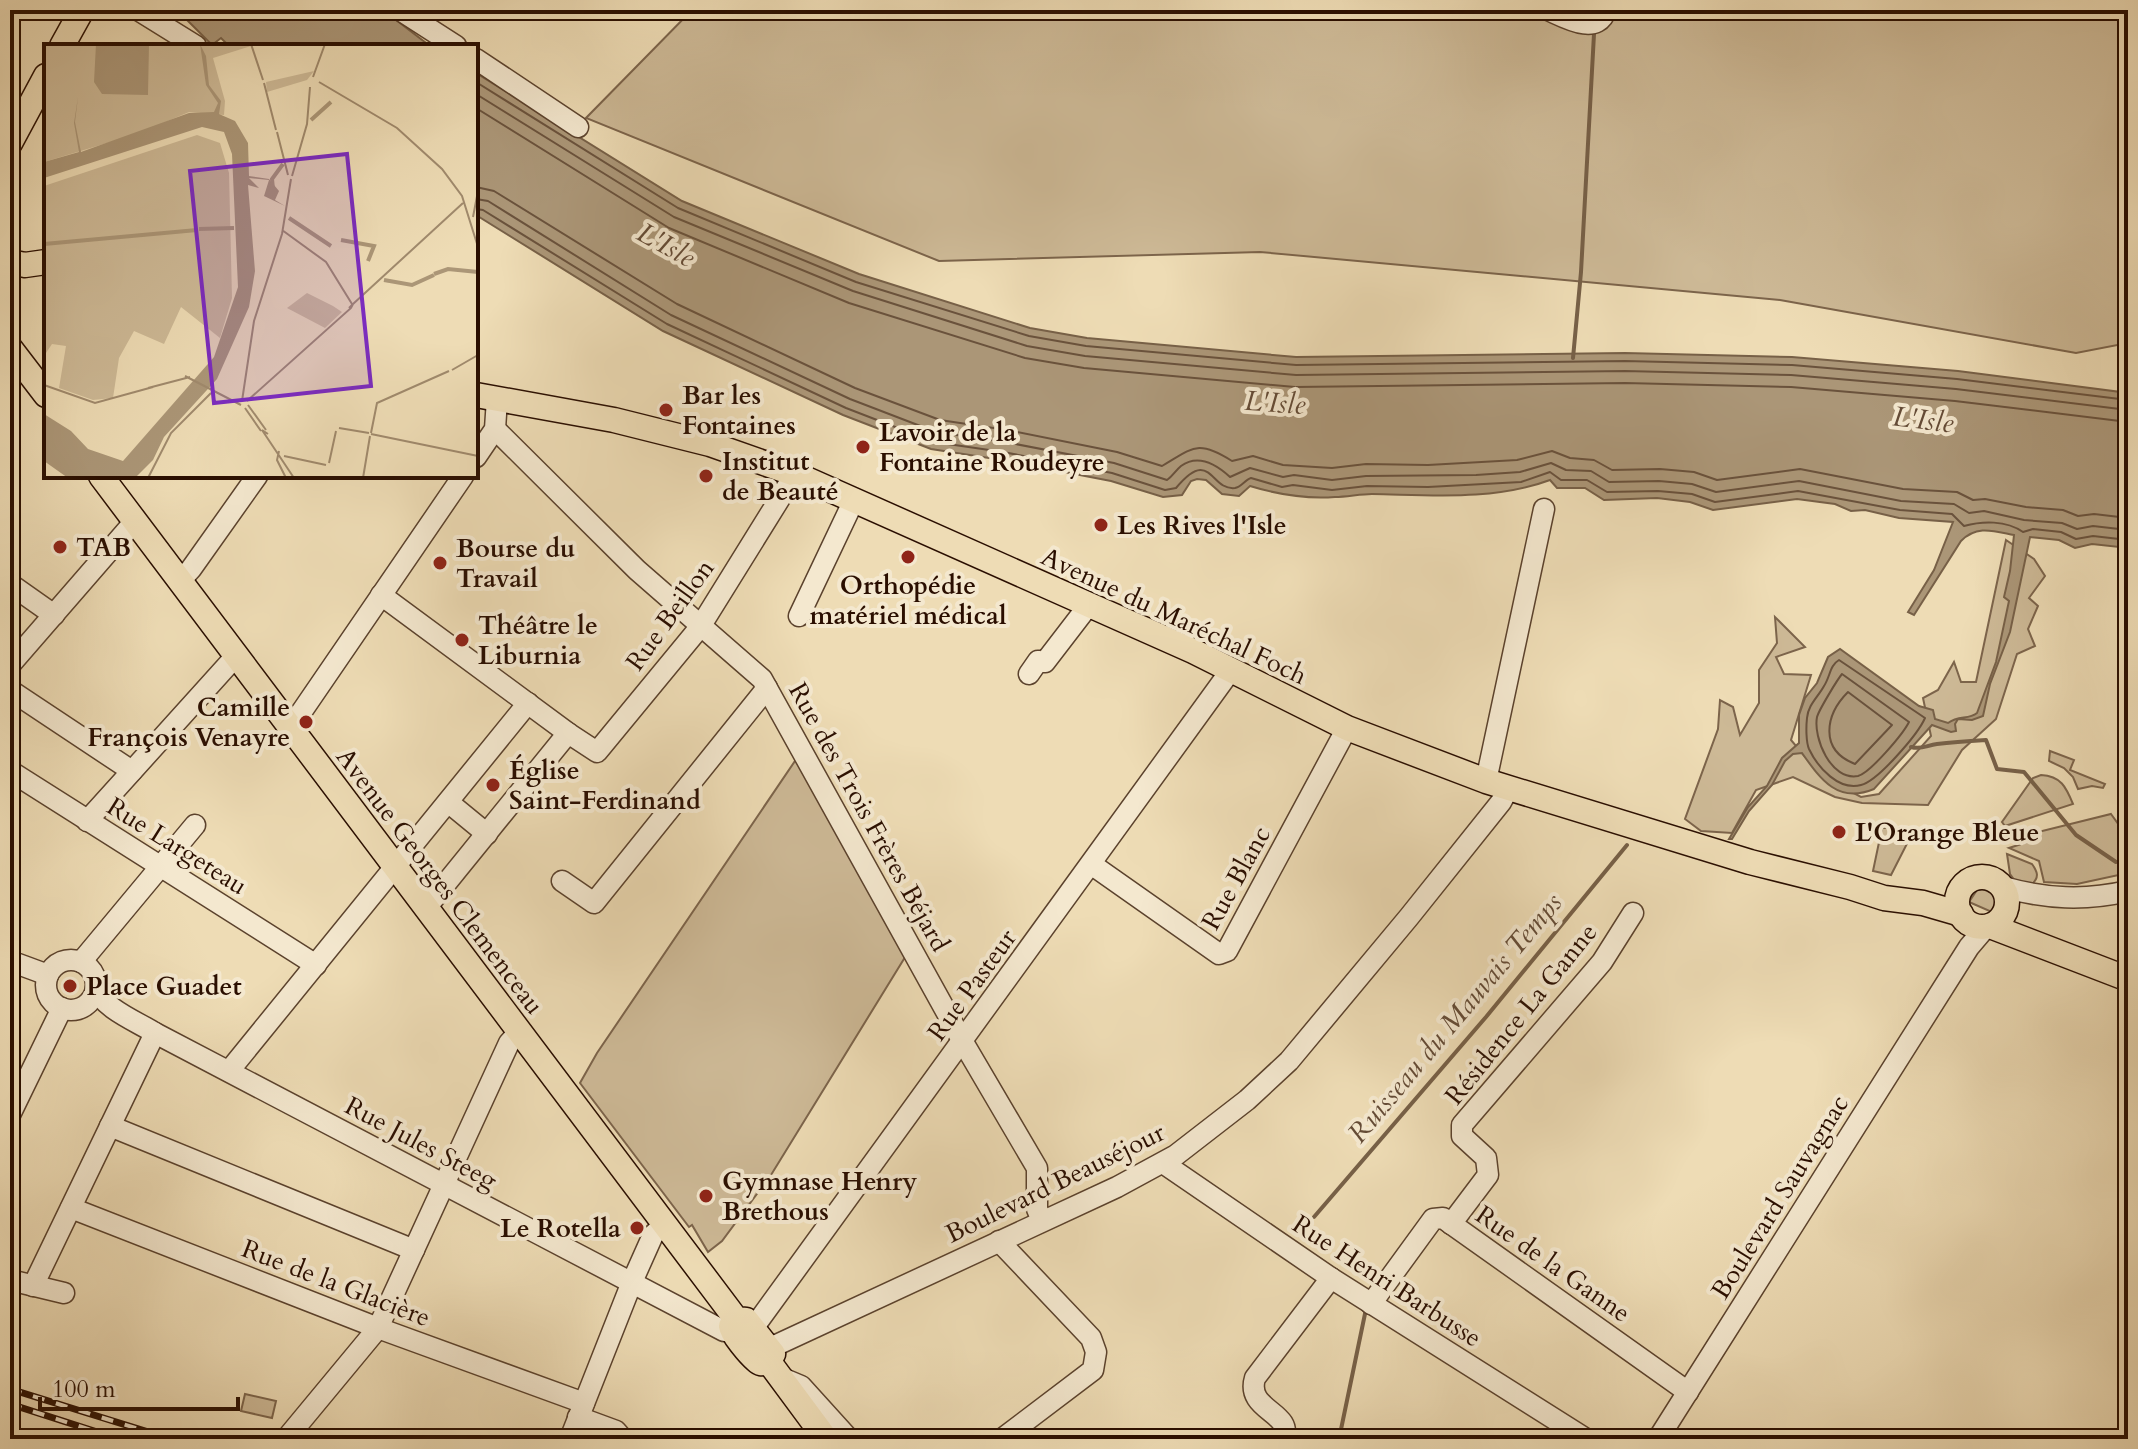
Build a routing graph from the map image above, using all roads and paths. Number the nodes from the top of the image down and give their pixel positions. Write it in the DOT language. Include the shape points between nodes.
graph roads {
  1 [pos="82,10"];
  2 [pos="138,10"];
  3 [pos="400,10"];
  4 [pos="1548,10"];
  5 [pos="1606,10"];
  6 [pos="63,44"];
  7 [pos="193,44"];
  8 [pos="453,44"];
  9 [pos="478,60"];
  10 [pos="44,80"];
  11 [pos="578,127"];
  12 [pos="10,143"];
  13 [pos="10,262"];
  14 [pos="44,262"];
  15 [pos="44,277"];
  16 [pos="10,278"];
  17 [pos="10,348"];
  18 [pos="10,364"];
  19 [pos="44,392"];
  20 [pos="487,397"];
  21 [pos="44,407"];
  22 [pos="495,429"];
  23 [pos="478,454"];
  24 [pos="795,474"];
  25 [pos="103,478"];
  26 [pos="256,478"];
  27 [pos="462,478"];
  28 [pos="854,500"];
  29 [pos="1544,509"];
  30 [pos="135,521"];
  31 [pos="179,582"];
  32 [pos="10,584"];
  33 [pos="381,595"];
  34 [pos="1088,606"];
  35 [pos="54,615"];
  36 [pos="799,616"];
  37 [pos="700,627"];
  38 [pos="235,657"];
  39 [pos="10,665"];
  40 [pos="1231,670"];
  41 [pos="1029,674"];
  42 [pos="767,688"];
  43 [pos="10,690"];
  44 [pos="528,703"];
  45 [pos="288,725"];
  46 [pos="1347,728"];
  47 [pos="568,733"];
  48 [pos="10,771"];
  49 [pos="132,771"];
  50 [pos="1497,785"];
  51 [pos="448,802"];
  52 [pos="87,821"];
  53 [pos="195,825"];
  54 [pos="487,834"];
  55 [pos="1091,864"];
  56 [pos="161,867"];
  57 [pos="396,867"];
  58 [pos="562,881"];
  59 [pos="2128,891"];
  60 [pos="426,908"];
  61 [pos="1985,911"];
  62 [pos="1633,913"];
  63 [pos="10,961"];
  64 [pos="81,962"];
  65 [pos="316,965"];
  66 [pos="48,975"];
  67 [pos="2128,979"];
  68 [pos="96,988"];
  69 [pos="62,1008"];
  70 [pos="519,1032"];
  71 [pos="155,1033"];
  72 [pos="963,1042"];
  73 [pos="229,1071"];
  74 [pos="10,1115"];
  75 [pos="110,1126"];
  76 [pos="1163,1163"];
  77 [pos="444,1185"];
  78 [pos="71,1208"];
  79 [pos="1042,1221"];
  80 [pos="665,1224"];
  81 [pos="1451,1224"];
  82 [pos="999,1241"];
  83 [pos="414,1250"];
  84 [pos="1331,1278"];
  85 [pos="10,1280"];
  86 [pos="632,1282"];
  87 [pos="33,1286"];
  88 [pos="64,1293"];
  89 [pos="1371,1304"];
  90 [pos="378,1328"];
  91 [pos="757,1345"];
  92 [pos="1688,1392"];
  93 [pos="581,1410"];
  94 [pos="286,1439"];
  95 [pos="570,1439"];
  96 [pos="623,1439"];
  97 [pos="826,1439"];
  98 [pos="849,1439"];
  99 [pos="1002,1439"];
  100 [pos="1283,1439"];
  101 [pos="1586,1439"];
  102 [pos="1658,1439"];
  1 -- 6 [label="main road"];
  2 -- 7 [label="street"];
  3 -- 8 [label="street"];
  4 -- 5 [label="street" via="1589,24"];
  9 -- 11 [label="street"];
  10 -- 12 [label="main road"];
  13 -- 14 [label="main road"];
  15 -- 16 [label="main road"];
  17 -- 19 [label="main road"];
  18 -- 21 [label="main road"];
  20 -- 22 [label="street"];
  20 -- 24 [label="main road, Avenue du Maréchal Foch" via="710,444"];
  22 -- 23 [label="street"];
  22 -- 37 [label="street, Rue des Trois Frères Béjard"];
  24 -- 28 [label="main road, Avenue du Maréchal Foch"];
  24 -- 37 [label="street, Rue Beillon"];
  25 -- 30 [label="main road, Avenue Georges Clemenceau"];
  26 -- 31 [label="street"];
  27 -- 33 [label="street"];
  28 -- 34 [label="main road, Avenue du Maréchal Foch"];
  28 -- 36 [label="street"];
  29 -- 50 [label="street"];
  30 -- 31 [label="main road, Avenue Georges Clemenceau"];
  30 -- 35 [label="street"];
  31 -- 38 [label="main road, Avenue Georges Clemenceau"];
  32 -- 35 [label="street"];
  33 -- 44 [label="street"];
  33 -- 45 [label="street"];
  34 -- 40 [label="main road, Avenue du Maréchal Foch"];
  34 -- 41 [label="street" via="1045,662 1038,661"];
  35 -- 39 [label="street"];
  37 -- 42 [label="street, Rue des Trois Frères Béjard"];
  37 -- 47 [label="street, Rue Beillon" via="597,752"];
  38 -- 45 [label="main road, Avenue Georges Clemenceau"];
  38 -- 49 [label="street"];
  40 -- 46 [label="main road, Avenue du Maréchal Foch"];
  40 -- 55 [label="street, Rue Pasteur"];
  42 -- 58 [label="street" via="594,903"];
  42 -- 72 [label="street, Rue des Trois Frères Béjard"];
  43 -- 49 [label="street"];
  44 -- 47 [label="street"];
  44 -- 51 [label="street"];
  45 -- 57 [label="main road, Avenue Georges Clemenceau"];
  46 -- 50 [label="main road, Avenue du Maréchal Foch"];
  46 -- 55 [label="street, Rue Blanc" via="1227,951 1219,954"];
  47 -- 54 [label="street"];
  48 -- 52 [label="street, Rue Largeteau"];
  49 -- 52 [label="street"];
  50 -- 61 [label="main road, Avenue du Maréchal Foch" via="1686,844 1850,887 1939,896"];
  50 -- 76 [label="street, Boulevard Beauséjour" via="1501,802 1289,1061"];
  51 -- 54 [label="street"];
  51 -- 57 [label="street"];
  52 -- 56 [label="street, Rue Largeteau"];
  53 -- 56 [label="street"];
  54 -- 60 [label="street"];
  55 -- 72 [label="street, Rue Pasteur"];
  56 -- 64 [label="street"];
  56 -- 65 [label="street, Rue Largeteau"];
  57 -- 60 [label="main road, Avenue Georges Clemenceau"];
  57 -- 65 [label="street"];
  59 -- 61 [label="street" via="2089,898 2032,895"];
  60 -- 70 [label="main road, Avenue Georges Clemenceau"];
  61 -- 67 [label="main road" via="2065,954"];
  61 -- 92 [label="street, Boulevard Sauvagnac" via="1947,983"];
  62 -- 81 [label="street, Résidence La Ganne" via="1602,962 1462,1125 1462,1136 1486,1158 1488,1175"];
  63 -- 66 [label="street"];
  64 -- 66 [label="street" via="59,964"];
  64 -- 68 [label="street" via="93,973"];
  65 -- 73 [label="street"];
  66 -- 69 [label="street" via="47,991"];
  68 -- 69 [label="street" via="81,1008"];
  68 -- 71 [label="street, Rue Jules Steeg" via="115,1008"];
  69 -- 74 [label="street"];
  70 -- 77 [label="street" via="509,1043"];
  70 -- 80 [label="main road, Avenue Georges Clemenceau"];
  71 -- 73 [label="street, Rue Jules Steeg"];
  71 -- 75 [label="street"];
  72 -- 79 [label="street, Rue des Trois Frères Béjard" via="1037,1168"];
  72 -- 91 [label="street, Rue Pasteur" via="757,1323"];
  73 -- 77 [label="street, Rue Jules Steeg"];
  75 -- 78 [label="street"];
  75 -- 83 [label="street"];
  76 -- 79 [label="street, Boulevard Beauséjour"];
  76 -- 84 [label="street, Rue Henri Barbusse"];
  77 -- 83 [label="street"];
  77 -- 86 [label="street, Rue Jules Steeg"];
  78 -- 87 [label="street"];
  78 -- 90 [label="street, Rue de la Glacière"];
  79 -- 82 [label="street, Boulevard Beauséjour"];
  80 -- 86 [label="street" via="653,1235"];
  80 -- 91 [label="main road, Avenue Georges Clemenceau"];
  81 -- 89 [label="street, Rue de la Ganne" via="1433,1219"];
  81 -- 92 [label="street, Rue de la Ganne"];
  82 -- 91 [label="street, Boulevard Beauséjour"];
  82 -- 99 [label="street" via="1091,1338 1096,1352 1093,1370"];
  83 -- 90 [label="street"];
  84 -- 89 [label="street, Rue Henri Barbusse"];
  84 -- 100 [label="street" via="1255,1378 1254,1397 1283,1423"];
  85 -- 87 [label="street"];
  86 -- 91 [label="street, Rue Jules Steeg"];
  86 -- 93 [label="street"];
  87 -- 88 [label="street"];
  89 -- 101 [label="street, Rue Henri Barbusse"];
  90 -- 93 [label="street, Rue de la Glacière"];
  90 -- 94 [label="street"];
  91 -- 97 [label="main road, Avenue Georges Clemenceau"];
  91 -- 98 [label="street, Avenue Georges Clemenceau"];
  92 -- 102 [label="street, Boulevard Sauvagnac"];
  93 -- 95 [label="street"];
  93 -- 96 [label="street, Rue de la Glacière"];
}
